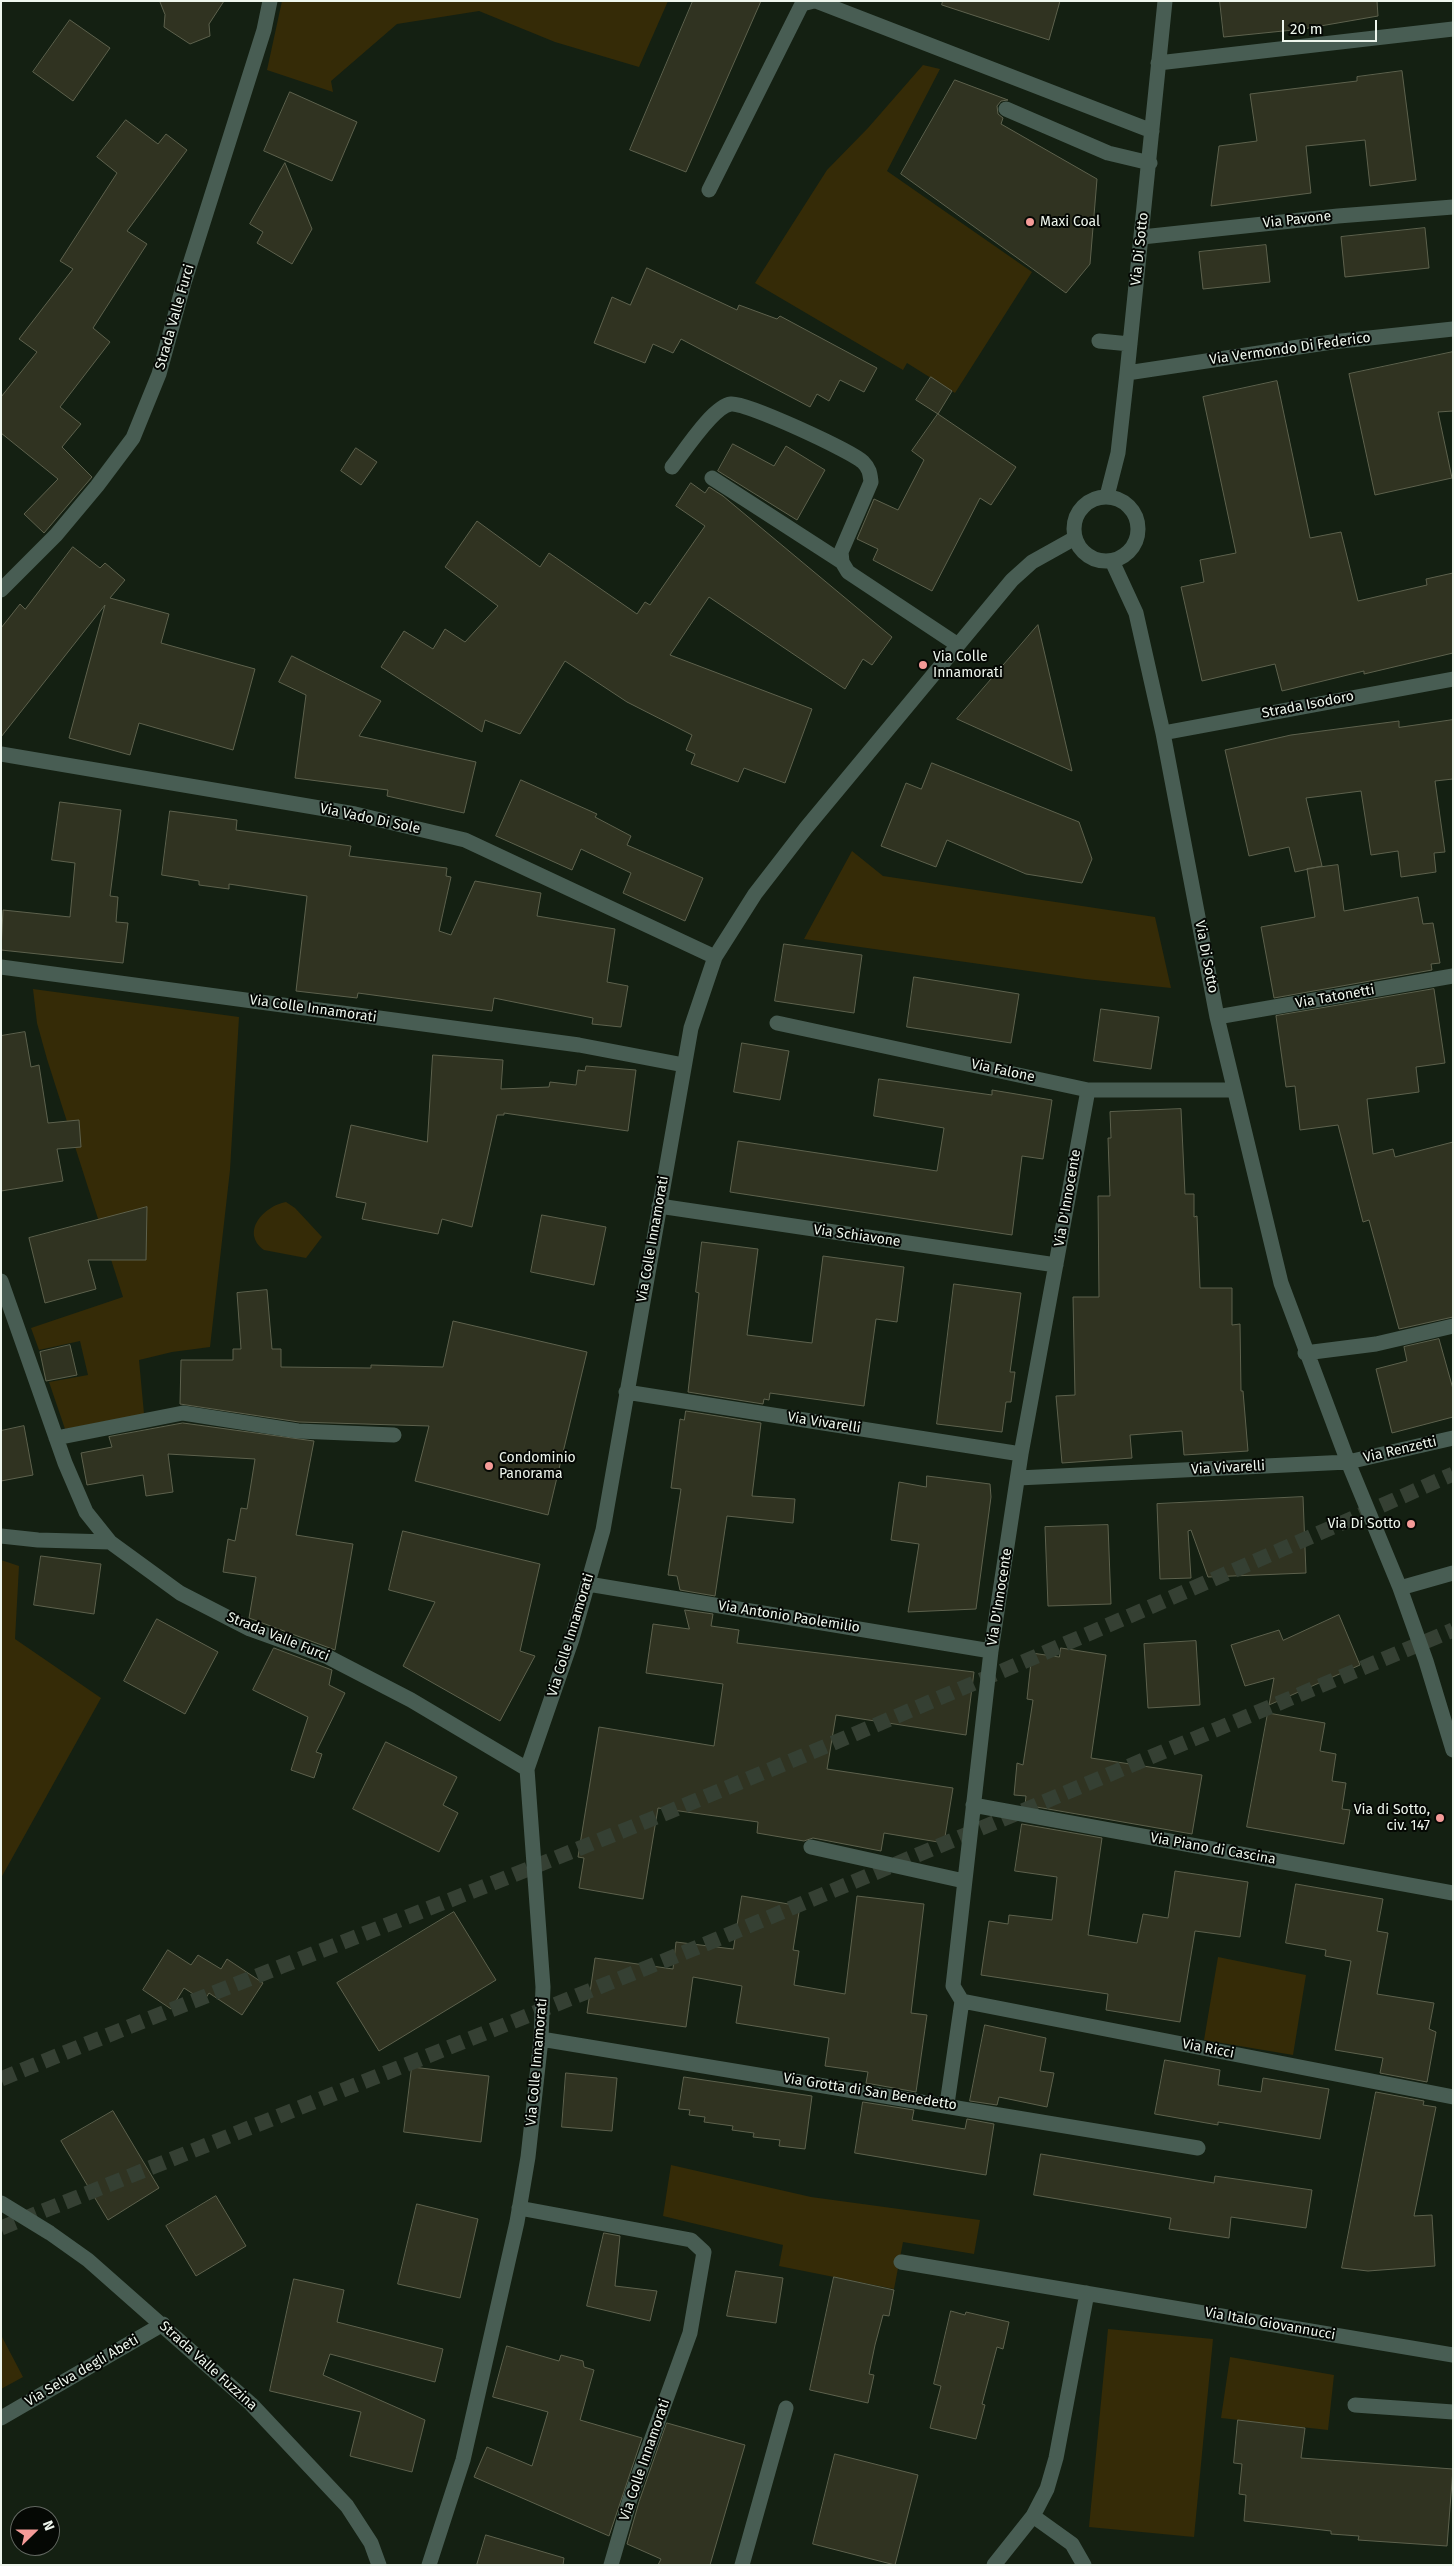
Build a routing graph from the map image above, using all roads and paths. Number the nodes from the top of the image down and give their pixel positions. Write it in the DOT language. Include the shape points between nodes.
graph roads {
  1 [pos="270,1"];
  2 [pos="815,1"];
  3 [pos="1165,1"];
  4 [pos="1453,29"];
  5 [pos="1158,63"];
  6 [pos="1006,109"];
  7 [pos="1152,131"];
  8 [pos="1150,163"];
  9 [pos="709,190"];
  10 [pos="1453,207"];
  11 [pos="1142,237"];
  12 [pos="1453,329"];
  13 [pos="1100,341"];
  14 [pos="1130,344"];
  15 [pos="1127,373"];
  16 [pos="672,467"];
  17 [pos="712,478"];
  18 [pos="1107,496"];
  19 [pos="1075,538"];
  20 [pos="1112,561"];
  21 [pos="842,562"];
  22 [pos="1,590"];
  23 [pos="958,645"];
  24 [pos="1453,679"];
  25 [pos="1163,732"];
  26 [pos="1,754"];
  27 [pos="715,957"];
  28 [pos="1,967"];
  29 [pos="1453,976"];
  30 [pos="1217,1017"];
  31 [pos="776,1023"];
  32 [pos="684,1065"];
  33 [pos="1088,1090"];
  34 [pos="1233,1090"];
  35 [pos="658,1206"];
  36 [pos="1056,1265"];
  37 [pos="1,1281"];
  38 [pos="1453,1326"];
  39 [pos="1305,1353"];
  40 [pos="626,1392"];
  41 [pos="394,1435"];
  42 [pos="56,1438"];
  43 [pos="1453,1438"];
  44 [pos="1021,1454"];
  45 [pos="1348,1462"];
  46 [pos="1018,1478"];
  47 [pos="1,1536"];
  48 [pos="110,1542"];
  49 [pos="1453,1573"];
  50 [pos="588,1584"];
  51 [pos="1400,1588"];
  52 [pos="991,1651"];
  53 [pos="1453,1750"];
  54 [pos="527,1769"];
  55 [pos="973,1805"];
  56 [pos="811,1848"];
  57 [pos="964,1881"];
  58 [pos="1453,1893"];
  59 [pos="962,2001"];
  60 [pos="541,2039"];
  61 [pos="1453,2097"];
  62 [pos="947,2104"];
  63 [pos="1198,2148"];
  64 [pos="1,2203"];
  65 [pos="519,2208"];
  66 [pos="901,2262"];
  67 [pos="1087,2293"];
  68 [pos="163,2324"];
  69 [pos="1453,2355"];
  70 [pos="1355,2405"];
  71 [pos="786,2408"];
  72 [pos="1453,2412"];
  73 [pos="1,2418"];
  74 [pos="1033,2516"];
  75 [pos="379,2565"];
  76 [pos="429,2565"];
  77 [pos="611,2565"];
  78 [pos="742,2565"];
  79 [pos="994,2565"];
  80 [pos="1084,2565"];
  1 -- 22 [label="street, Strada Valle Furci" via="264,30 184,283 159,374 133,438 56,536"];
  2 -- 7 [label="street"];
  2 -- 9 [label="street" via="802,4"];
  3 -- 5 [label="street, Via Di Sotto"];
  4 -- 5 [label="street"];
  5 -- 7 [label="street, Via Di Sotto"];
  6 -- 8 [label="street" via="1108,154"];
  7 -- 8 [label="street, Via Di Sotto"];
  8 -- 11 [label="street, Via Di Sotto"];
  10 -- 11 [label="street, Via Pavone"];
  11 -- 14 [label="street, Via Di Sotto"];
  12 -- 15 [label="street, Via Vermondo Di Federico" via="1332,342"];
  13 -- 14 [label="street"];
  14 -- 15 [label="street, Via Di Sotto"];
  15 -- 18 [label="street, Via Di Sotto" via="1118,452"];
  16 -- 21 [label="street" via="717,410 732,404 812,435 862,461 870,471 871,482 841,552"];
  17 -- 21 [label="street"];
  18 -- 19 [label="street" via="1080,508 1075,518"];
  18 -- 20 [label="street" via="1117,498 1134,512 1138,532 1130,550"];
  19 -- 20 [label="street" via="1079,547 1093,559"];
  19 -- 23 [label="street, Via Colle Innamorati" via="1032,562 1012,580"];
  20 -- 25 [label="street, Via Di Sotto" via="1136,613"];
  21 -- 23 [label="street" via="848,572"];
  23 -- 27 [label="street, Via Colle Innamorati" via="806,828 755,894"];
  24 -- 25 [label="street, Strada Isodoro"];
  25 -- 30 [label="street, Via Di Sotto"];
  26 -- 27 [label="street, Via Vado Di Sole" via="355,814 465,840"];
  27 -- 32 [label="street, Via Colle Innamorati" via="691,1028"];
  28 -- 32 [label="street, Via Colle Innamorati" via="579,1045"];
  29 -- 30 [label="street, Via Tatonetti"];
  30 -- 34 [label="street, Via Di Sotto"];
  31 -- 33 [label="street, Via Falone"];
  32 -- 35 [label="street, Via Colle Innamorati"];
  33 -- 34 [label="street, Via Falone"];
  33 -- 36 [label="street, Via D'Innocente"];
  34 -- 39 [label="street, Via Di Sotto" via="1281,1283"];
  35 -- 36 [label="street, Via Schiavone"];
  35 -- 40 [label="street, Via Colle Innamorati"];
  36 -- 44 [label="street, Via D'Innocente"];
  37 -- 42 [label="street, Strada Valle Furci"];
  38 -- 39 [label="street" via="1376,1344"];
  39 -- 45 [label="street, Via Di Sotto"];
  40 -- 44 [label="street, Via Vivarelli"];
  40 -- 50 [label="street, Via Colle Innamorati" via="603,1530"];
  41 -- 42 [label="street" via="298,1432 183,1413"];
  42 -- 48 [label="street, Strada Valle Furci" via="86,1512"];
  43 -- 45 [label="street, Via Renzetti"];
  44 -- 46 [label="street, Via D'Innocente"];
  45 -- 46 [label="street, Via Vivarelli"];
  45 -- 51 [label="street, Via Di Sotto"];
  46 -- 52 [label="street, Via D'Innocente"];
  47 -- 48 [label="street"];
  48 -- 54 [label="street, Strada Valle Furci" via="180,1593 250,1629 328,1657 411,1700"];
  49 -- 51 [label="street"];
  50 -- 52 [label="street, Via Antonio Paolemilio"];
  50 -- 54 [label="street, Via Colle Innamorati"];
  51 -- 53 [label="street, Via Di Sotto"];
  52 -- 55 [label="street, Via D'Innocente"];
  54 -- 60 [label="street, Via Colle Innamorati" via="543,1987"];
  55 -- 57 [label="street, Via D'Innocente"];
  55 -- 58 [label="street, Via Piano di Cascina"];
  56 -- 57 [label="street"];
  57 -- 59 [label="street, Via D'Innocente" via="953,1986"];
  59 -- 61 [label="street, Via Ricci"];
  59 -- 62 [label="street, Via D'Innocente"];
  60 -- 62 [label="street, Via Grotta di San Benedetto"];
  60 -- 65 [label="street, Via Colle Innamorati"];
  62 -- 63 [label="street, Via Grotta di San Benedetto"];
  64 -- 68 [label="street, Strada Valle Fuzzina" via="50,2232 88,2260"];
  65 -- 76 [label="street, Via Colle Innamorati" via="463,2460"];
  65 -- 77 [label="street, Via Colle Innamorati" via="691,2240 704,2252 690,2333 630,2499"];
  66 -- 67 [label="street, Via Italo Giovannucci"];
  67 -- 69 [label="street, Via Italo Giovannucci"];
  67 -- 74 [label="street" via="1056,2458 1048,2489"];
  68 -- 73 [label="street, Via Selva degli Abeti"];
  68 -- 75 [label="street, Strada Valle Fuzzina" via="251,2404 347,2506 372,2543"];
  70 -- 72 [label="street"];
  71 -- 78 [label="street"];
  74 -- 79 [label="street"];
  74 -- 80 [label="street" via="1072,2544"];
}
